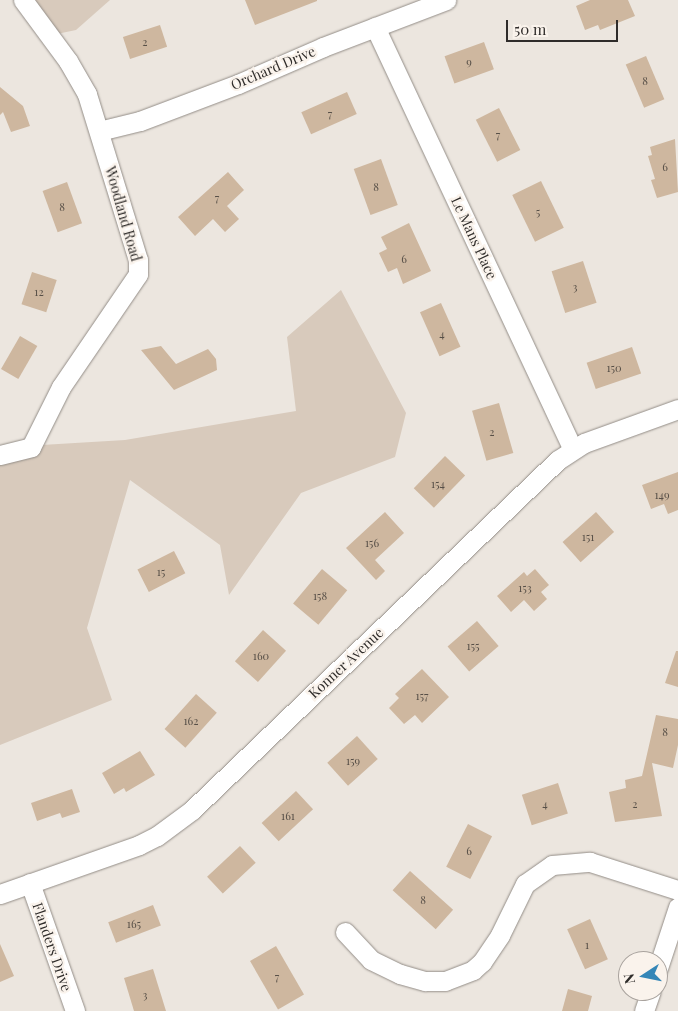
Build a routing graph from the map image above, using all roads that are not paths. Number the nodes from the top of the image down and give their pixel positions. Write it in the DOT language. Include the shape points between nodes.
graph roads {
  1 [pos="23,0"];
  2 [pos="446,0"];
  3 [pos="375,27"];
  4 [pos="99,131"];
  5 [pos="678,409"];
  6 [pos="573,449"];
  7 [pos="0,454"];
  8 [pos="30,883"];
  9 [pos="678,890"];
  10 [pos="0,894"];
  11 [pos="678,907"];
  12 [pos="345,932"];
  13 [pos="664,951"];
  14 [pos="75,1011"];
  1 -- 4 [label="street, Woodland Road" via="68,61 87,94"];
  2 -- 3 [label="street, Orchard Drive"];
  3 -- 4 [label="street, Orchard Drive" via="229,88 140,121"];
  3 -- 6 [label="street, Le Mans Place"];
  4 -- 7 [label="street, Woodland Road" via="138,260 138,274 61,387 31,447"];
  5 -- 6 [label="street, Konner Avenue"];
  6 -- 8 [label="street, Konner Avenue" via="192,810 139,845"];
  8 -- 10 [label="street, Konner Avenue"];
  8 -- 14 [label="street, Flanders Drive"];
  9 -- 12 [label="street" via="590,862 552,865 525,884 494,947 482,962 473,970 445,981 424,981 371,960"];
  11 -- 13 [label="street"];
}
